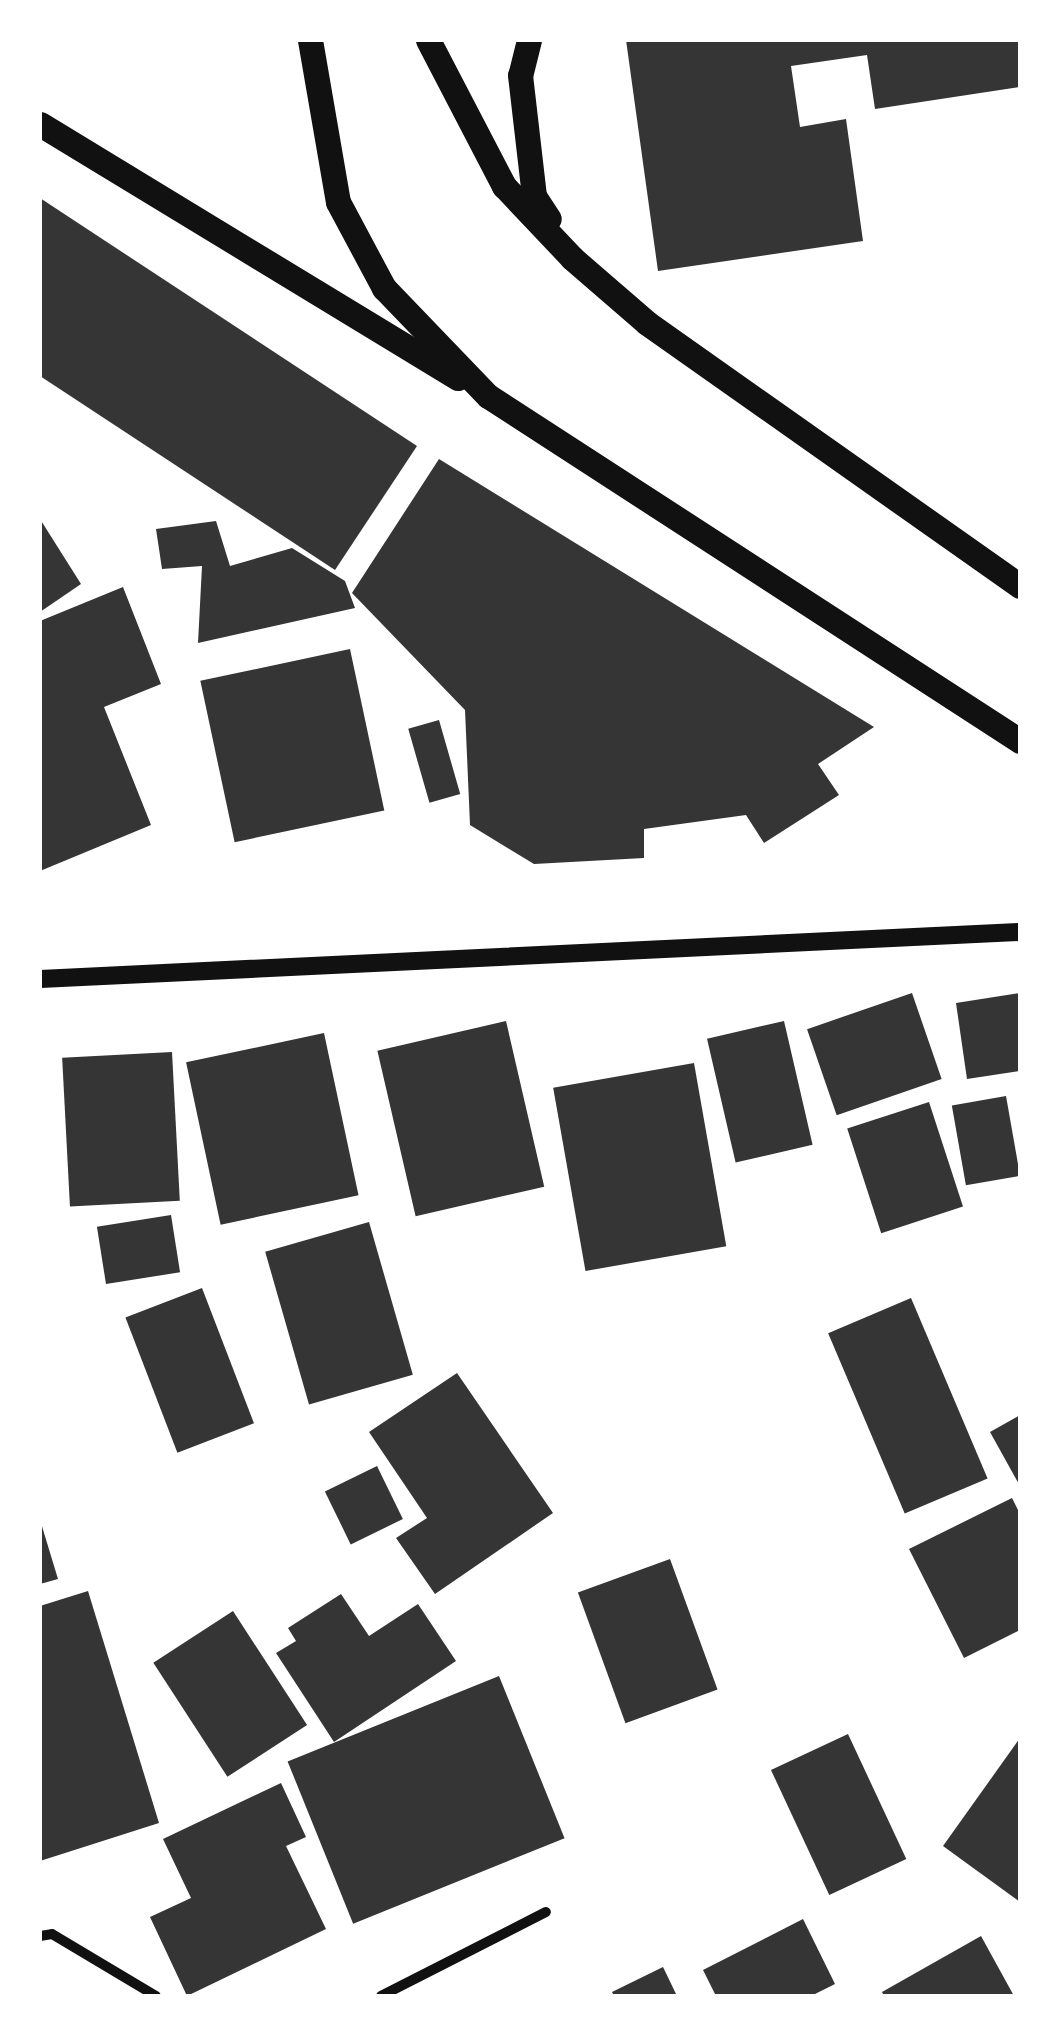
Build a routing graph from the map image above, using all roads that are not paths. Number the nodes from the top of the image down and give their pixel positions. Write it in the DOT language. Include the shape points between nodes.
graph roads {
  1 [pos="310,40"];
  2 [pos="428,40"];
  3 [pos="529,40"];
  4 [pos="40,124"];
  5 [pos="572,258"];
  6 [pos="488,396"];
  7 [pos="1020,586"];
  8 [pos="1020,742"];
  9 [pos="1020,932"];
  10 [pos="40,979"];
  11 [pos="546,1912"];
  12 [pos="40,1936"];
  13 [pos="156,1996"];
  14 [pos="381,1996"];
  1 -- 6 [label="main road" via="338,202 384,288"];
  2 -- 5 [label="main road" via="504,186"];
  3 -- 5 [label="main road" via="520,76 534,196"];
  4 -- 6 [label="main road"];
  5 -- 7 [label="main road" via="647,323"];
  6 -- 8 [label="main road"];
  9 -- 10 [label="street"];
  11 -- 14 [label="street"];
  12 -- 13 [label="street" via="52,1934"];
}
